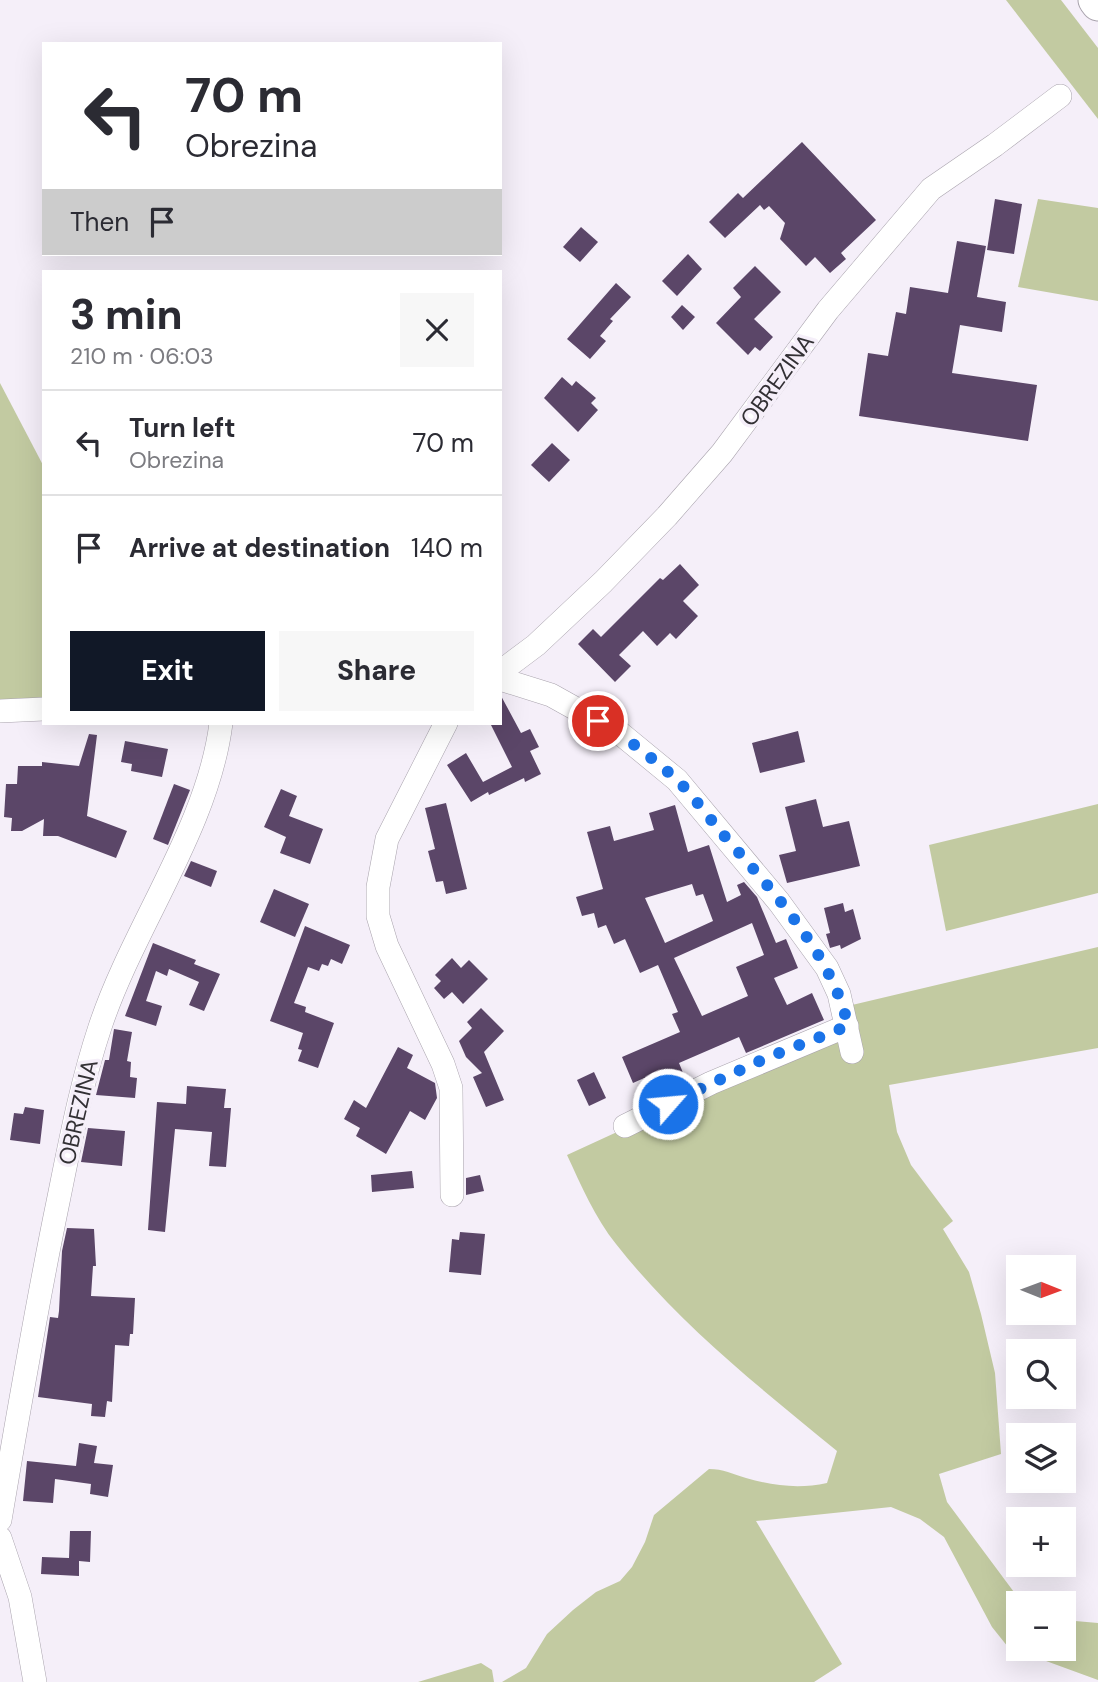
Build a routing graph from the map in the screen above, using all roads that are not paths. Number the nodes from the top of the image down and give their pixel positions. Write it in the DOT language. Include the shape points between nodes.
graph roads {
  1 [pos="1060,96"];
  2 [pos="502,671"];
  3 [pos="502,680"];
  4 [pos="42,709"];
  5 [pos="0,710"];
  6 [pos="221,725"];
  7 [pos="445,725"];
  8 [pos="848,1026"];
  9 [pos="852,1052"];
  10 [pos="625,1126"];
  11 [pos="452,1195"];
  12 [pos="0,1520"];
  13 [pos="0,1538"];
  14 [pos="35,1682"];
  1 -- 2 [label="street, OBREZINA" via="931,189 828,310 730,442 667,516 536,645"];
  3 -- 8 [label="street" via="551,695 621,734 677,780 772,893 827,968"];
  4 -- 5 [label="street"];
  6 -- 12 [label="street, OBREZINA" via="212,768 188,832 101,1023 83,1083 35,1313"];
  7 -- 11 [label="street" via="387,839 378,916 451,1088"];
  8 -- 9 [label="street"];
  8 -- 10 [label="street" via="711,1083"];
  13 -- 14 [label="street" via="20,1597"];
}
